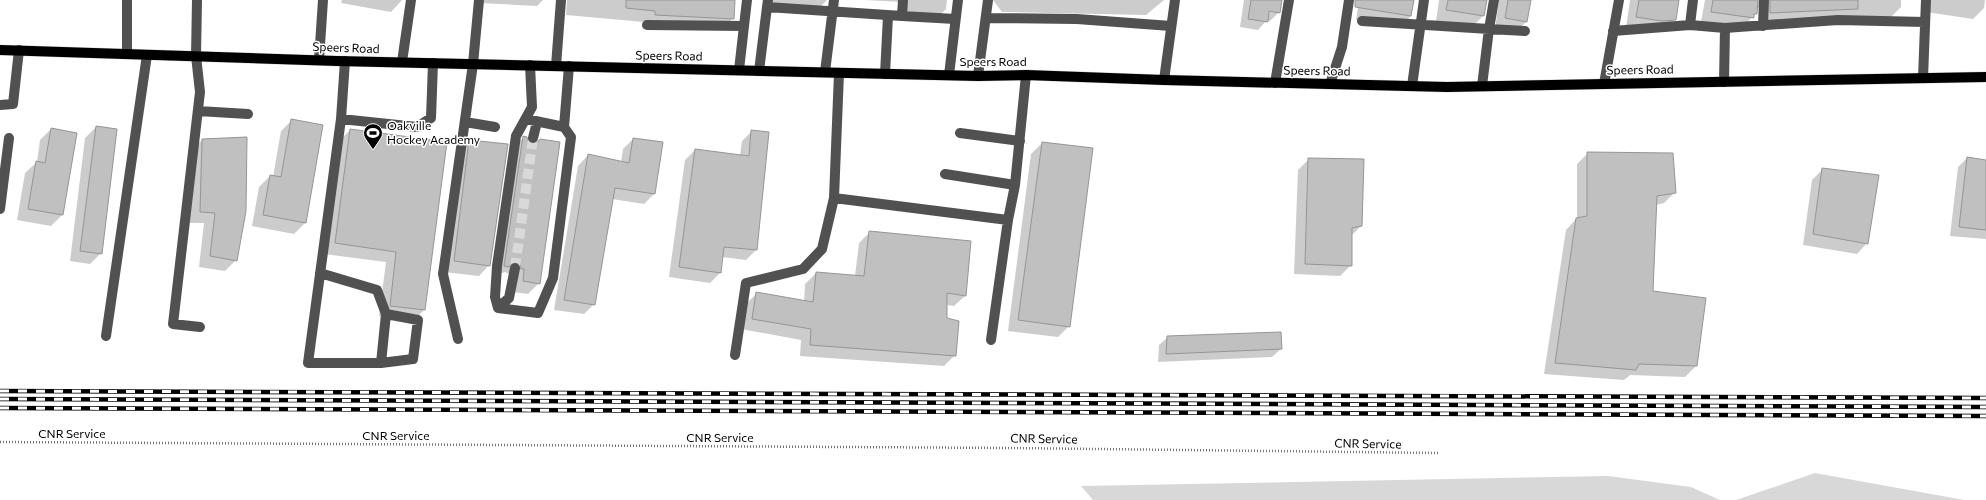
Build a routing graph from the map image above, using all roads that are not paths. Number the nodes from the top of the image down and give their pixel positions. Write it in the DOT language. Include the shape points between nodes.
graph roads {
  1 [pos="127,0"];
  2 [pos="197,0"];
  3 [pos="323,0"];
  4 [pos="411,0"];
  5 [pos="479,0"];
  6 [pos="561,0"];
  7 [pos="747,0"];
  8 [pos="834,0"];
  9 [pos="903,0"];
  10 [pos="958,0"];
  11 [pos="988,0"];
  12 [pos="1175,0"];
  13 [pos="1289,0"];
  14 [pos="1349,0"];
  15 [pos="1424,0"];
  16 [pos="1494,0"];
  17 [pos="1619,0"];
  18 [pos="1693,0"];
  19 [pos="1764,0"];
  20 [pos="1926,0"];
  21 [pos="767,4"];
  22 [pos="832,12"];
  23 [pos="888,16"];
  24 [pos="902,16"];
  25 [pos="986,18"];
  26 [pos="955,19"];
  27 [pos="1362,21"];
  28 [pos="1925,22"];
  29 [pos="647,25"];
  30 [pos="1420,25"];
  31 [pos="1690,25"];
  32 [pos="744,26"];
  33 [pos="1171,26"];
  34 [pos="1764,26"];
  35 [pos="1725,28"];
  36 [pos="1489,29"];
  37 [pos="1525,31"];
  38 [pos="1613,31"];
  39 [pos="0,50"];
  40 [pos="19,50"];
  41 [pos="127,54"];
  42 [pos="147,55"];
  43 [pos="196,56"];
  44 [pos="319,60"];
  45 [pos="345,61"];
  46 [pos="402,62"];
  47 [pos="433,63"];
  48 [pos="473,64"];
  49 [pos="530,65"];
  50 [pos="556,66"];
  51 [pos="569,66"];
  52 [pos="739,70"];
  53 [pos="759,71"];
  54 [pos="825,72"];
  55 [pos="839,73"];
  56 [pos="885,74"];
  57 [pos="1026,74"];
  58 [pos="949,75"];
  59 [pos="978,76"];
  60 [pos="1986,77"];
  61 [pos="1923,78"];
  62 [pos="1164,80"];
  63 [pos="1724,82"];
  64 [pos="1275,83"];
  65 [pos="1330,84"];
  66 [pos="1604,84"];
  67 [pos="1412,86"];
  68 [pos="1482,86"];
  69 [pos="0,105"];
  70 [pos="198,111"];
  71 [pos="248,114"];
  72 [pos="341,119"];
  73 [pos="526,119"];
  74 [pos="465,122"];
  75 [pos="536,122"];
  76 [pos="495,127"];
  77 [pos="564,127"];
  78 [pos="960,133"];
  79 [pos="9,138"];
  80 [pos="533,138"];
  81 [pos="1020,140"];
  82 [pos="945,174"];
  83 [pos="1015,185"];
  84 [pos="834,198"];
  85 [pos="0,210"];
  86 [pos="1008,220"];
  87 [pos="515,268"];
  88 [pos="320,273"];
  89 [pos="498,308"];
  90 [pos="386,314"];
  91 [pos="200,327"];
  92 [pos="106,336"];
  93 [pos="458,338"];
  94 [pos="991,340"];
  95 [pos="735,355"];
  96 [pos="381,363"];
  1 -- 41 [label="lane"];
  2 -- 43 [label="lane"];
  3 -- 44 [label="lane"];
  4 -- 46 [label="lane"];
  5 -- 48 [label="lane"];
  6 -- 50 [label="lane"];
  7 -- 32 [label="lane"];
  8 -- 22 [label="lane"];
  9 -- 24 [label="lane"];
  10 -- 26 [label="lane"];
  11 -- 25 [label="lane"];
  12 -- 33 [label="lane"];
  13 -- 64 [label="lane"];
  14 -- 65 [label="lane" via="1342,47"];
  15 -- 30 [label="lane"];
  16 -- 36 [label="lane"];
  17 -- 38 [label="lane"];
  18 -- 31 [label="lane"];
  19 -- 34 [label="lane"];
  20 -- 28 [label="lane"];
  21 -- 22 [label="lane"];
  21 -- 53 [label="lane"];
  22 -- 23 [label="lane"];
  22 -- 54 [label="lane"];
  23 -- 24 [label="lane"];
  23 -- 56 [label="lane"];
  24 -- 26 [label="lane"];
  25 -- 33 [label="lane" via="1077,19"];
  25 -- 59 [label="lane"];
  26 -- 58 [label="lane"];
  27 -- 30 [label="lane"];
  28 -- 34 [label="lane" via="1838,20"];
  28 -- 61 [label="lane"];
  29 -- 32 [label="lane"];
  30 -- 36 [label="lane"];
  30 -- 67 [label="lane"];
  31 -- 35 [label="lane"];
  31 -- 38 [label="lane"];
  32 -- 52 [label="lane"];
  33 -- 62 [label="lane"];
  34 -- 35 [label="lane"];
  35 -- 63 [label="lane"];
  36 -- 37 [label="lane"];
  36 -- 68 [label="lane"];
  38 -- 66 [label="lane"];
  39 -- 40 [label="main road, Speers Road"];
  40 -- 41 [label="main road, Speers Road"];
  40 -- 69 [label="lane" via="13,104"];
  41 -- 42 [label="main road, Speers Road"];
  42 -- 43 [label="main road, Speers Road"];
  42 -- 92 [label="lane"];
  43 -- 44 [label="main road, Speers Road"];
  43 -- 70 [label="lane" via="200,92"];
  44 -- 45 [label="main road, Speers Road"];
  45 -- 46 [label="main road, Speers Road"];
  45 -- 72 [label="lane"];
  46 -- 47 [label="main road, Speers Road"];
  47 -- 48 [label="main road, Speers Road"];
  47 -- 72 [label="lane" via="431,118 417,127"];
  48 -- 49 [label="main road, Speers Road"];
  48 -- 74 [label="lane"];
  49 -- 50 [label="main road, Speers Road"];
  49 -- 73 [label="lane" via="532,107"];
  50 -- 51 [label="main road, Speers Road"];
  51 -- 52 [label="main road, Speers Road"];
  51 -- 77 [label="lane"];
  52 -- 53 [label="main road, Speers Road"];
  53 -- 54 [label="main road, Speers Road"];
  54 -- 55 [label="main road, Speers Road"];
  55 -- 56 [label="main road, Speers Road"];
  55 -- 84 [label="lane"];
  56 -- 58 [label="main road, Speers Road"];
  57 -- 59 [label="main road, Speers Road"];
  57 -- 62 [label="main road, Speers Road"];
  57 -- 81 [label="lane"];
  58 -- 59 [label="main road, Speers Road"];
  60 -- 61 [label="main road, Speers Road"];
  61 -- 63 [label="main road, Speers Road"];
  62 -- 64 [label="main road, Speers Road"];
  63 -- 66 [label="main road, Speers Road"];
  64 -- 65 [label="main road, Speers Road"];
  65 -- 67 [label="main road, Speers Road"];
  66 -- 68 [label="main road, Speers Road"];
  67 -- 68 [label="main road, Speers Road"];
  70 -- 71 [label="lane"];
  70 -- 91 [label="lane" via="173,324"];
  72 -- 88 [label="lane"];
  73 -- 75 [label="lane"];
  73 -- 89 [label="lane" via="516,136 497,266 494,297"];
  74 -- 76 [label="lane"];
  74 -- 93 [label="lane" via="443,274"];
  75 -- 77 [label="lane"];
  75 -- 80 [label="lane"];
  77 -- 89 [label="lane" via="570,137 553,278 538,313"];
  78 -- 81 [label="lane"];
  79 -- 85 [label="lane"];
  81 -- 83 [label="lane"];
  82 -- 83 [label="lane"];
  83 -- 86 [label="lane"];
  84 -- 86 [label="lane"];
  84 -- 95 [label="lane" via="822,249 803,269 746,283"];
  86 -- 94 [label="lane"];
  87 -- 89 [label="lane" via="509,298"];
  88 -- 90 [label="lane" via="377,290"];
  88 -- 96 [label="lane" via="308,363"];
  90 -- 96 [label="lane"];
  90 -- 96 [label="lane" via="418,320 413,359"];
}
